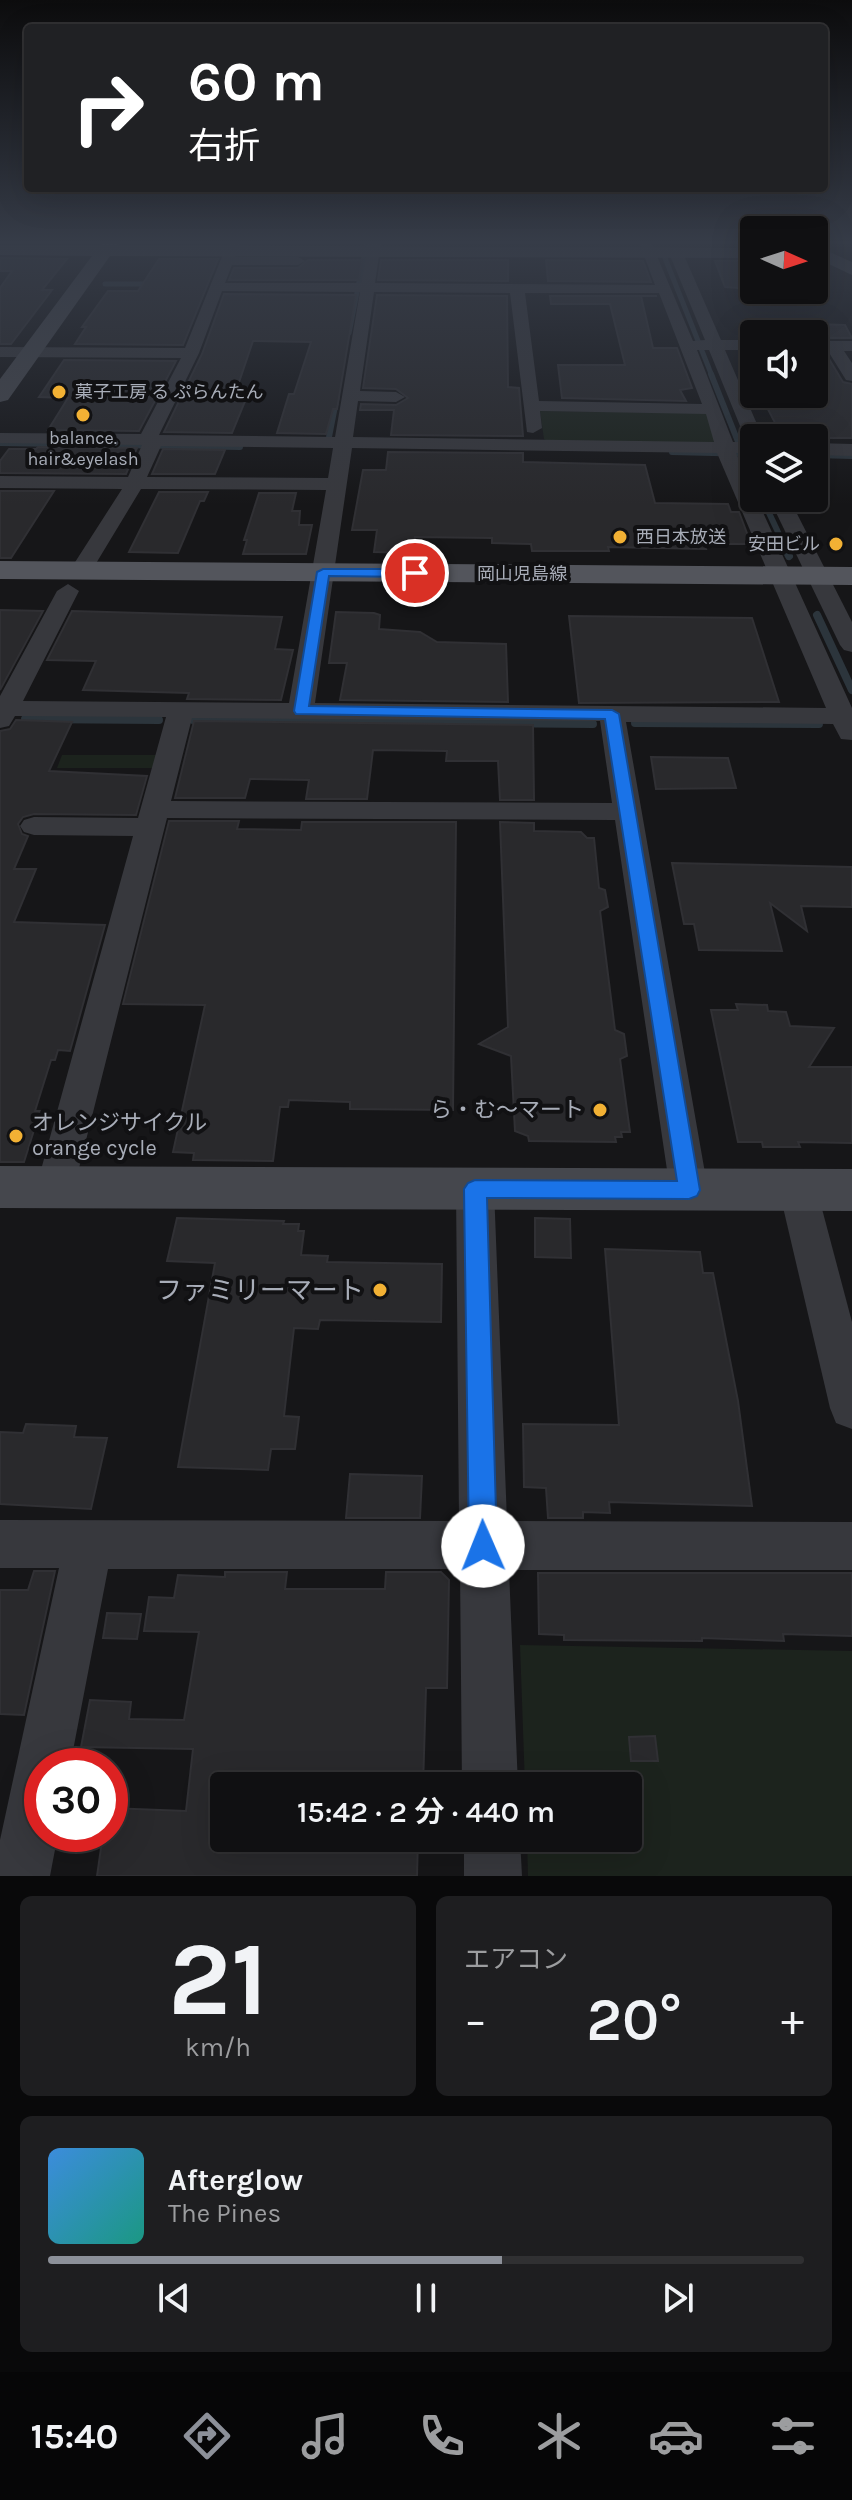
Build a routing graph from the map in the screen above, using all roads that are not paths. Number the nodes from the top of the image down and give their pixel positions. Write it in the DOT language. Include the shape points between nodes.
graph roads {
  1 [pos="48,330"];
  2 [pos="200,330"];
  3 [pos="358,330"];
  4 [pos="522,330"];
  5 [pos="691,330"];
  6 [pos="697,330"];
  7 [pos="701,345"];
  8 [pos="740,345"];
  9 [pos="828,346"];
  10 [pos="833,346"];
  11 [pos="852,346"];
  12 [pos="0,352"];
  13 [pos="32,352"];
  14 [pos="191,353"];
  15 [pos="852,376"];
  16 [pos="0,395"];
  17 [pos="351,396"];
  18 [pos="396,397"];
  19 [pos="531,406"];
  20 [pos="713,409"];
  21 [pos="0,438"];
  22 [pos="150,444"];
  23 [pos="342,447"];
  24 [pos="740,449"];
  25 [pos="828,449"];
  26 [pos="536,450"];
  27 [pos="740,450"];
  28 [pos="852,450"];
  29 [pos="740,452"];
  30 [pos="828,461"];
  31 [pos="852,462"];
  32 [pos="0,482"];
  33 [pos="135,483"];
  34 [pos="336,484"];
  35 [pos="761,512"];
  36 [pos="787,512"];
  37 [pos="0,570"];
  38 [pos="852,576"];
  39 [pos="74,580"];
  40 [pos="322,583"];
  41 [pos="785,586"];
  42 [pos="0,590"];
  43 [pos="832,590"];
  44 [pos="852,645"];
  45 [pos="181,709"];
  46 [pos="301,711"];
  47 [pos="2,712"];
  48 [pos="612,714"];
  49 [pos="849,723"];
  50 [pos="627,812"];
  51 [pos="154,818"];
  52 [pos="34,826"];
  53 [pos="0,1187"];
  54 [pos="55,1188"];
  55 [pos="475,1189"];
  56 [pos="689,1190"];
  57 [pos="798,1190"];
  58 [pos="852,1190"];
  59 [pos="852,1408"];
  60 [pos="0,1544"];
  61 [pos="88,1545"];
  62 [pos="483,1546"];
  63 [pos="852,1546"];
  64 [pos="47,1748"];
  65 [pos="490,1772"];
  66 [pos="26,1852"];
  67 [pos="492,1852"];
  68 [pos="21,1876"];
  69 [pos="493,1876"];
  1 -- 13 [label="street"];
  2 -- 14 [label="street"];
  3 -- 17 [label="street"];
  4 -- 19 [label="street"];
  5 -- 7 [label="street"];
  6 -- 7 [label="street"];
  7 -- 8 [label="street"];
  7 -- 20 [label="street"];
  7 -- 24 [label="street"];
  9 -- 10 [label="street"];
  10 -- 11 [label="street"];
  10 -- 15 [label="street"];
  12 -- 13 [label="street"];
  13 -- 14 [label="street"];
  13 -- 16 [label="street"];
  14 -- 22 [label="street"];
  17 -- 18 [label="street"];
  17 -- 23 [label="street"];
  19 -- 20 [label="street"];
  19 -- 26 [label="street"];
  20 -- 27 [label="street"];
  21 -- 22 [label="street"];
  22 -- 23 [label="street"];
  22 -- 33 [label="street"];
  23 -- 26 [label="street"];
  23 -- 34 [label="street"];
  25 -- 28 [label="street"];
  26 -- 29 [label="street"];
  30 -- 31 [label="street"];
  32 -- 33 [label="street"];
  33 -- 34 [label="street"];
  33 -- 39 [label="street"];
  34 -- 40 [label="street"];
  35 -- 41 [label="street"];
  36 -- 43 [label="street"];
  37 -- 39 [label="main road, 岡山児島線"];
  38 -- 43 [label="main road, 岡山児島線"];
  39 -- 40 [label="main road, 岡山児島線"];
  39 -- 42 [label="main road, 岡山児島線"];
  39 -- 47 [label="street"];
  40 -- 41 [label="main road, 岡山児島線"];
  40 -- 46 [label="street"];
  41 -- 43 [label="main road, 岡山児島線"];
  41 -- 49 [label="street"];
  43 -- 44 [label="street"];
  45 -- 46 [label="street"];
  45 -- 47 [label="street"];
  45 -- 51 [label="street"];
  46 -- 48 [label="street"];
  48 -- 49 [label="street"];
  48 -- 50 [label="street"];
  50 -- 51 [label="street"];
  50 -- 56 [label="street"];
  51 -- 52 [label="street"];
  51 -- 54 [label="street"];
  53 -- 54 [label="street"];
  54 -- 55 [label="street"];
  55 -- 56 [label="street"];
  55 -- 62 [label="street"];
  56 -- 57 [label="street"];
  57 -- 58 [label="street"];
  57 -- 59 [label="street"];
  60 -- 61 [label="street"];
  61 -- 62 [label="street"];
  61 -- 64 [label="street"];
  62 -- 63 [label="street"];
  62 -- 65 [label="street"];
  66 -- 68 [label="street"];
  67 -- 69 [label="street"];
}
